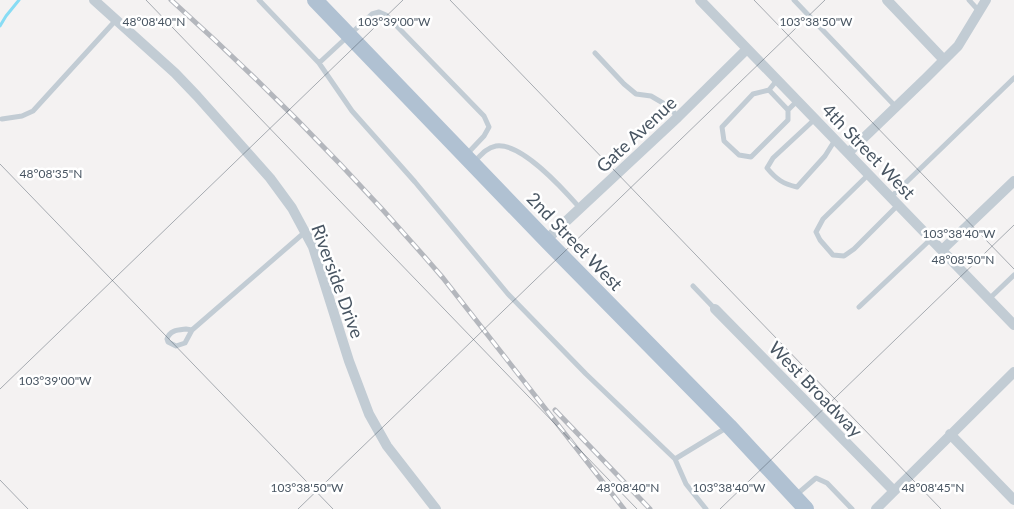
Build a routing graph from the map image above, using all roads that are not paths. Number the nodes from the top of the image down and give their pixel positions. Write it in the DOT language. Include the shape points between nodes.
graph roads {
  1 [pos="94,0"];
  2 [pos="259,0"];
  3 [pos="315,0"];
  4 [pos="700,0"];
  5 [pos="794,0"];
  6 [pos="887,0"];
  7 [pos="969,0"];
  8 [pos="986,0"];
  9 [pos="979,11"];
  10 [pos="116,20"];
  11 [pos="348,34"];
  12 [pos="747,49"];
  13 [pos="595,53"];
  14 [pos="944,60"];
  15 [pos="319,62"];
  16 [pos="1014,78"];
  17 [pos="777,80"];
  18 [pos="769,90"];
  19 [pos="797,100"];
  20 [pos="896,107"];
  21 [pos="788,110"];
  22 [pos="678,117"];
  23 [pos="815,119"];
  24 [pos="2,120"];
  25 [pos="835,140"];
  26 [pos="848,152"];
  27 [pos="468,160"];
  28 [pos="869,174"];
  29 [pos="1014,181"];
  30 [pos="894,201"];
  31 [pos="580,208"];
  32 [pos="306,232"];
  33 [pos="931,239"];
  34 [pos="546,240"];
  35 [pos="942,250"];
  36 [pos="1014,274"];
  37 [pos="693,286"];
  38 [pos="988,299"];
  39 [pos="859,307"];
  40 [pos="715,309"];
  41 [pos="1014,326"];
  42 [pos="192,330"];
  43 [pos="1014,372"];
  44 [pos="729,426"];
  45 [pos="950,434"];
  46 [pos="675,459"];
  47 [pos="894,491"];
  48 [pos="794,496"];
  49 [pos="1014,500"];
  50 [pos="436,509"];
  51 [pos="706,509"];
  52 [pos="806,509"];
  53 [pos="852,509"];
  54 [pos="876,509"];
  1 -- 10 [label="street, Riverside Drive"];
  2 -- 15 [label="lane"];
  3 -- 11 [label="main road, 2nd Street West"];
  4 -- 12 [label="street, 4th Street West"];
  5 -- 20 [label="lane"];
  6 -- 14 [label="street"];
  7 -- 9 [label="lane"];
  8 -- 9 [label="street"];
  9 -- 14 [label="street" via="958,46"];
  10 -- 24 [label="lane" via="33,110"];
  10 -- 32 [label="street, Riverside Drive" via="175,73 231,133 284,197"];
  11 -- 15 [label="lane"];
  11 -- 27 [label="main road, 2nd Street West"];
  11 -- 27 [label="lane" via="372,14 386,15 484,116 489,127"];
  12 -- 17 [label="street, 4th Street West"];
  12 -- 22 [label="street, Gate Avenue"];
  13 -- 22 [label="lane" via="636,94 652,96"];
  14 -- 20 [label="street"];
  15 -- 46 [label="lane" via="352,111 508,294"];
  16 -- 30 [label="lane"];
  17 -- 18 [label="lane"];
  17 -- 19 [label="street, 4th Street West"];
  18 -- 21 [label="lane"];
  18 -- 21 [label="lane" via="753,94 722,127 724,141 739,155 751,157 788,120"];
  19 -- 21 [label="lane"];
  19 -- 23 [label="street, 4th Street West"];
  20 -- 26 [label="street"];
  22 -- 31 [label="street, Gate Avenue"];
  23 -- 25 [label="street, 4th Street West"];
  23 -- 25 [label="lane" via="772,158 767,168 774,176 784,184 797,187"];
  25 -- 26 [label="street, 4th Street West"];
  26 -- 28 [label="street, 4th Street West"];
  27 -- 31 [label="lane" via="498,146 510,149 556,180"];
  27 -- 34 [label="main road, 2nd Street West"];
  28 -- 30 [label="street, 4th Street West"];
  28 -- 30 [label="lane" via="823,218 816,232 833,255 844,256 854,249"];
  29 -- 35 [label="street"];
  30 -- 33 [label="street, 4th Street West"];
  31 -- 34 [label="street, Gate Avenue"];
  32 -- 42 [label="lane"];
  32 -- 50 [label="street, Riverside Drive" via="369,414 387,446"];
  33 -- 35 [label="street, 4th Street West"];
  33 -- 39 [label="lane"];
  34 -- 44 [label="main road, 2nd Street West"];
  35 -- 38 [label="street, 4th Street West"];
  36 -- 38 [label="lane"];
  37 -- 40 [label="lane"];
  38 -- 41 [label="street, 4th Street West"];
  40 -- 47 [label="street, West Broadway"];
  42 -- 42 [label="lane" via="180,345 172,346 167,339 175,331"];
  43 -- 45 [label="street"];
  44 -- 46 [label="lane"];
  44 -- 48 [label="main road, 2nd Street West"];
  45 -- 47 [label="street"];
  45 -- 49 [label="street"];
  46 -- 51 [label="lane" via="686,484"];
  47 -- 54 [label="street"];
  48 -- 52 [label="main road, 2nd Street West"];
  48 -- 53 [label="lane" via="816,478 827,483"];
}
